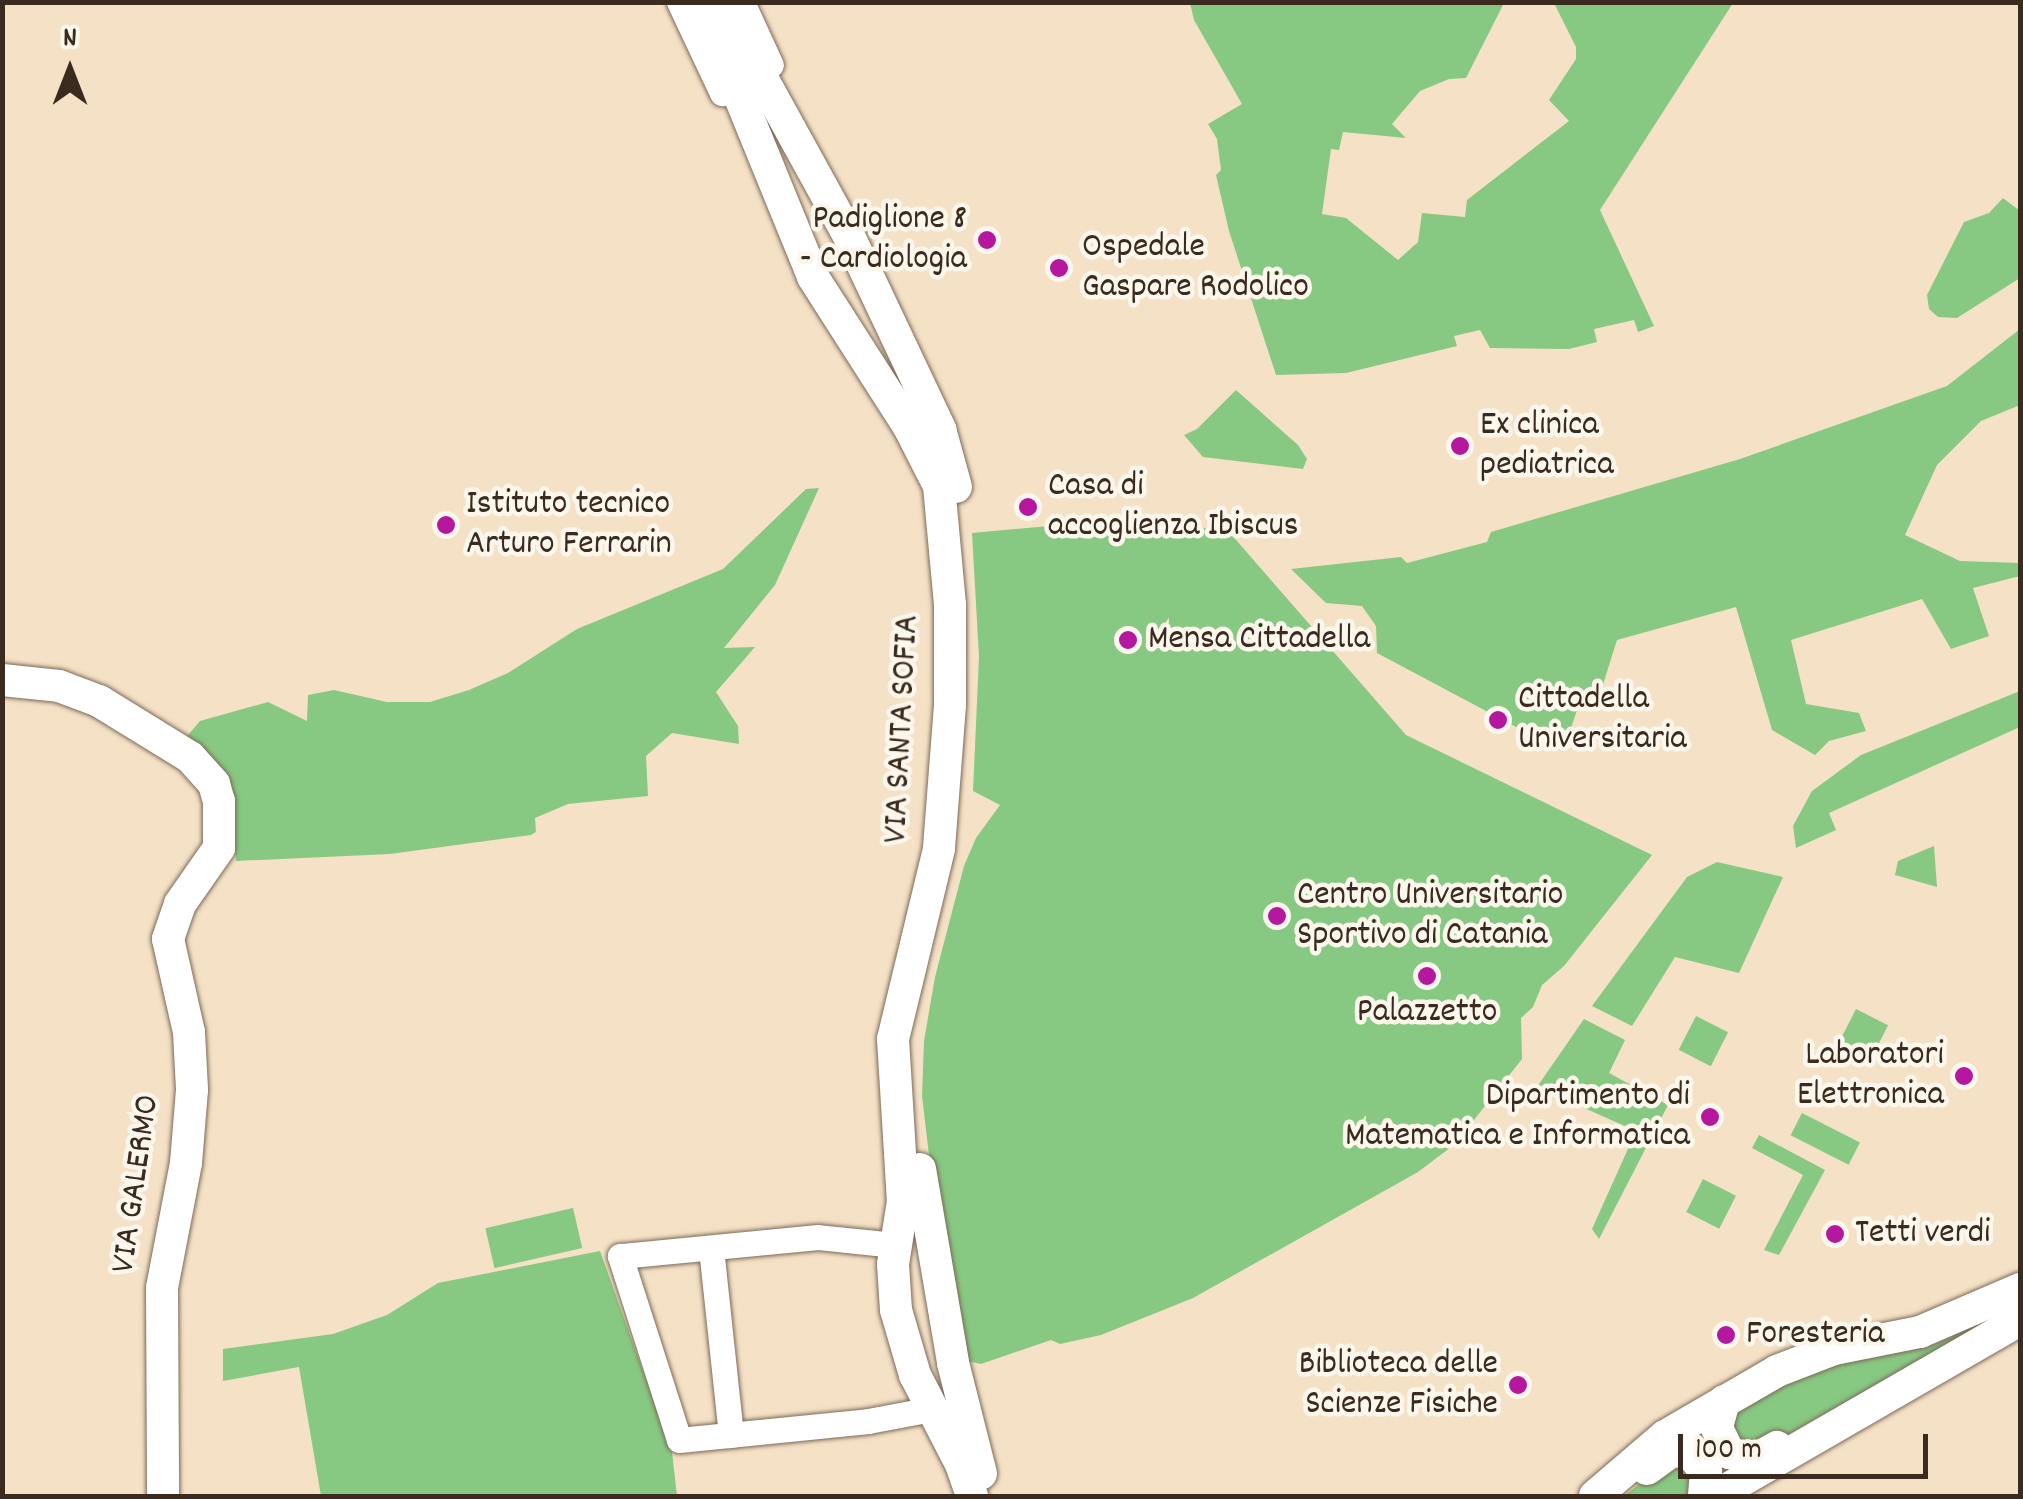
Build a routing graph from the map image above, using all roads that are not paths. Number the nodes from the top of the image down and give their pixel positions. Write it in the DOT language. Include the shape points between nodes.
graph roads {
  1 [pos="680,2"];
  2 [pos="701,2"];
  3 [pos="722,2"];
  4 [pos="742,2"];
  5 [pos="827,194"];
  6 [pos="848,234"];
  7 [pos="798,245"];
  8 [pos="872,283"];
  9 [pos="832,308"];
  10 [pos="2,680"];
  11 [pos="895,1245"];
  12 [pos="711,1248"];
  13 [pos="2020,1289"];
  14 [pos="2020,1320"];
  15 [pos="1724,1401"];
  16 [pos="932,1409"];
  17 [pos="1822,1432"];
  18 [pos="731,1435"];
  19 [pos="163,1496"];
  20 [pos="972,1496"];
  21 [pos="988,1496"];
  22 [pos="1595,1496"];
  23 [pos="1614,1496"];
  24 [pos="1704,1496"];
  25 [pos="1715,1496"];
  1 -- 7 [label="street"];
  2 -- 7 [label="main road, VIA SANTA SOFIA"];
  3 -- 5 [label="main road, VIA SANTA SOFIA"];
  4 -- 5 [label="street"];
  5 -- 6 [label="main road, VIA SANTA SOFIA"];
  6 -- 7 [label="main road" via="838,256 827,262"];
  6 -- 8 [label="main road, VIA SANTA SOFIA"];
  7 -- 9 [label="main road, VIA SANTA SOFIA"];
  8 -- 9 [label="main road" via="850,281"];
  8 -- 21 [label="main road, VIA SANTA SOFIA" via="940,429 958,501 968,656 960,820 916,1002 909,1068 926,1227 952,1363"];
  9 -- 11 [label="main road, VIA SANTA SOFIA" via="939,486 950,605 939,849 893,1039 904,1201"];
  10 -- 19 [label="main road, VIA GALERMO" via="59,686 99,701 190,758 220,800 219,848 180,904 168,939 192,1052 192,1090 186,1164 162,1288"];
  11 -- 12 [label="street" via="818,1237"];
  11 -- 16 [label="main road, VIA SANTA SOFIA" via="896,1310"];
  12 -- 18 [label="street"];
  12 -- 18 [label="street" via="620,1256 679,1440"];
  13 -- 15 [label="main road" via="1920,1332 1811,1355"];
  14 -- 17 [label="main road"];
  15 -- 17 [label="main road" via="1718,1438 1738,1459 1756,1459"];
  15 -- 22 [label="main road" via="1665,1436"];
  16 -- 18 [label="street"];
  16 -- 20 [label="main road, VIA SANTA SOFIA"];
  17 -- 25 [label="main road"];
  23 -- 24 [label="main road" via="1679,1451 1704,1465"];
}
